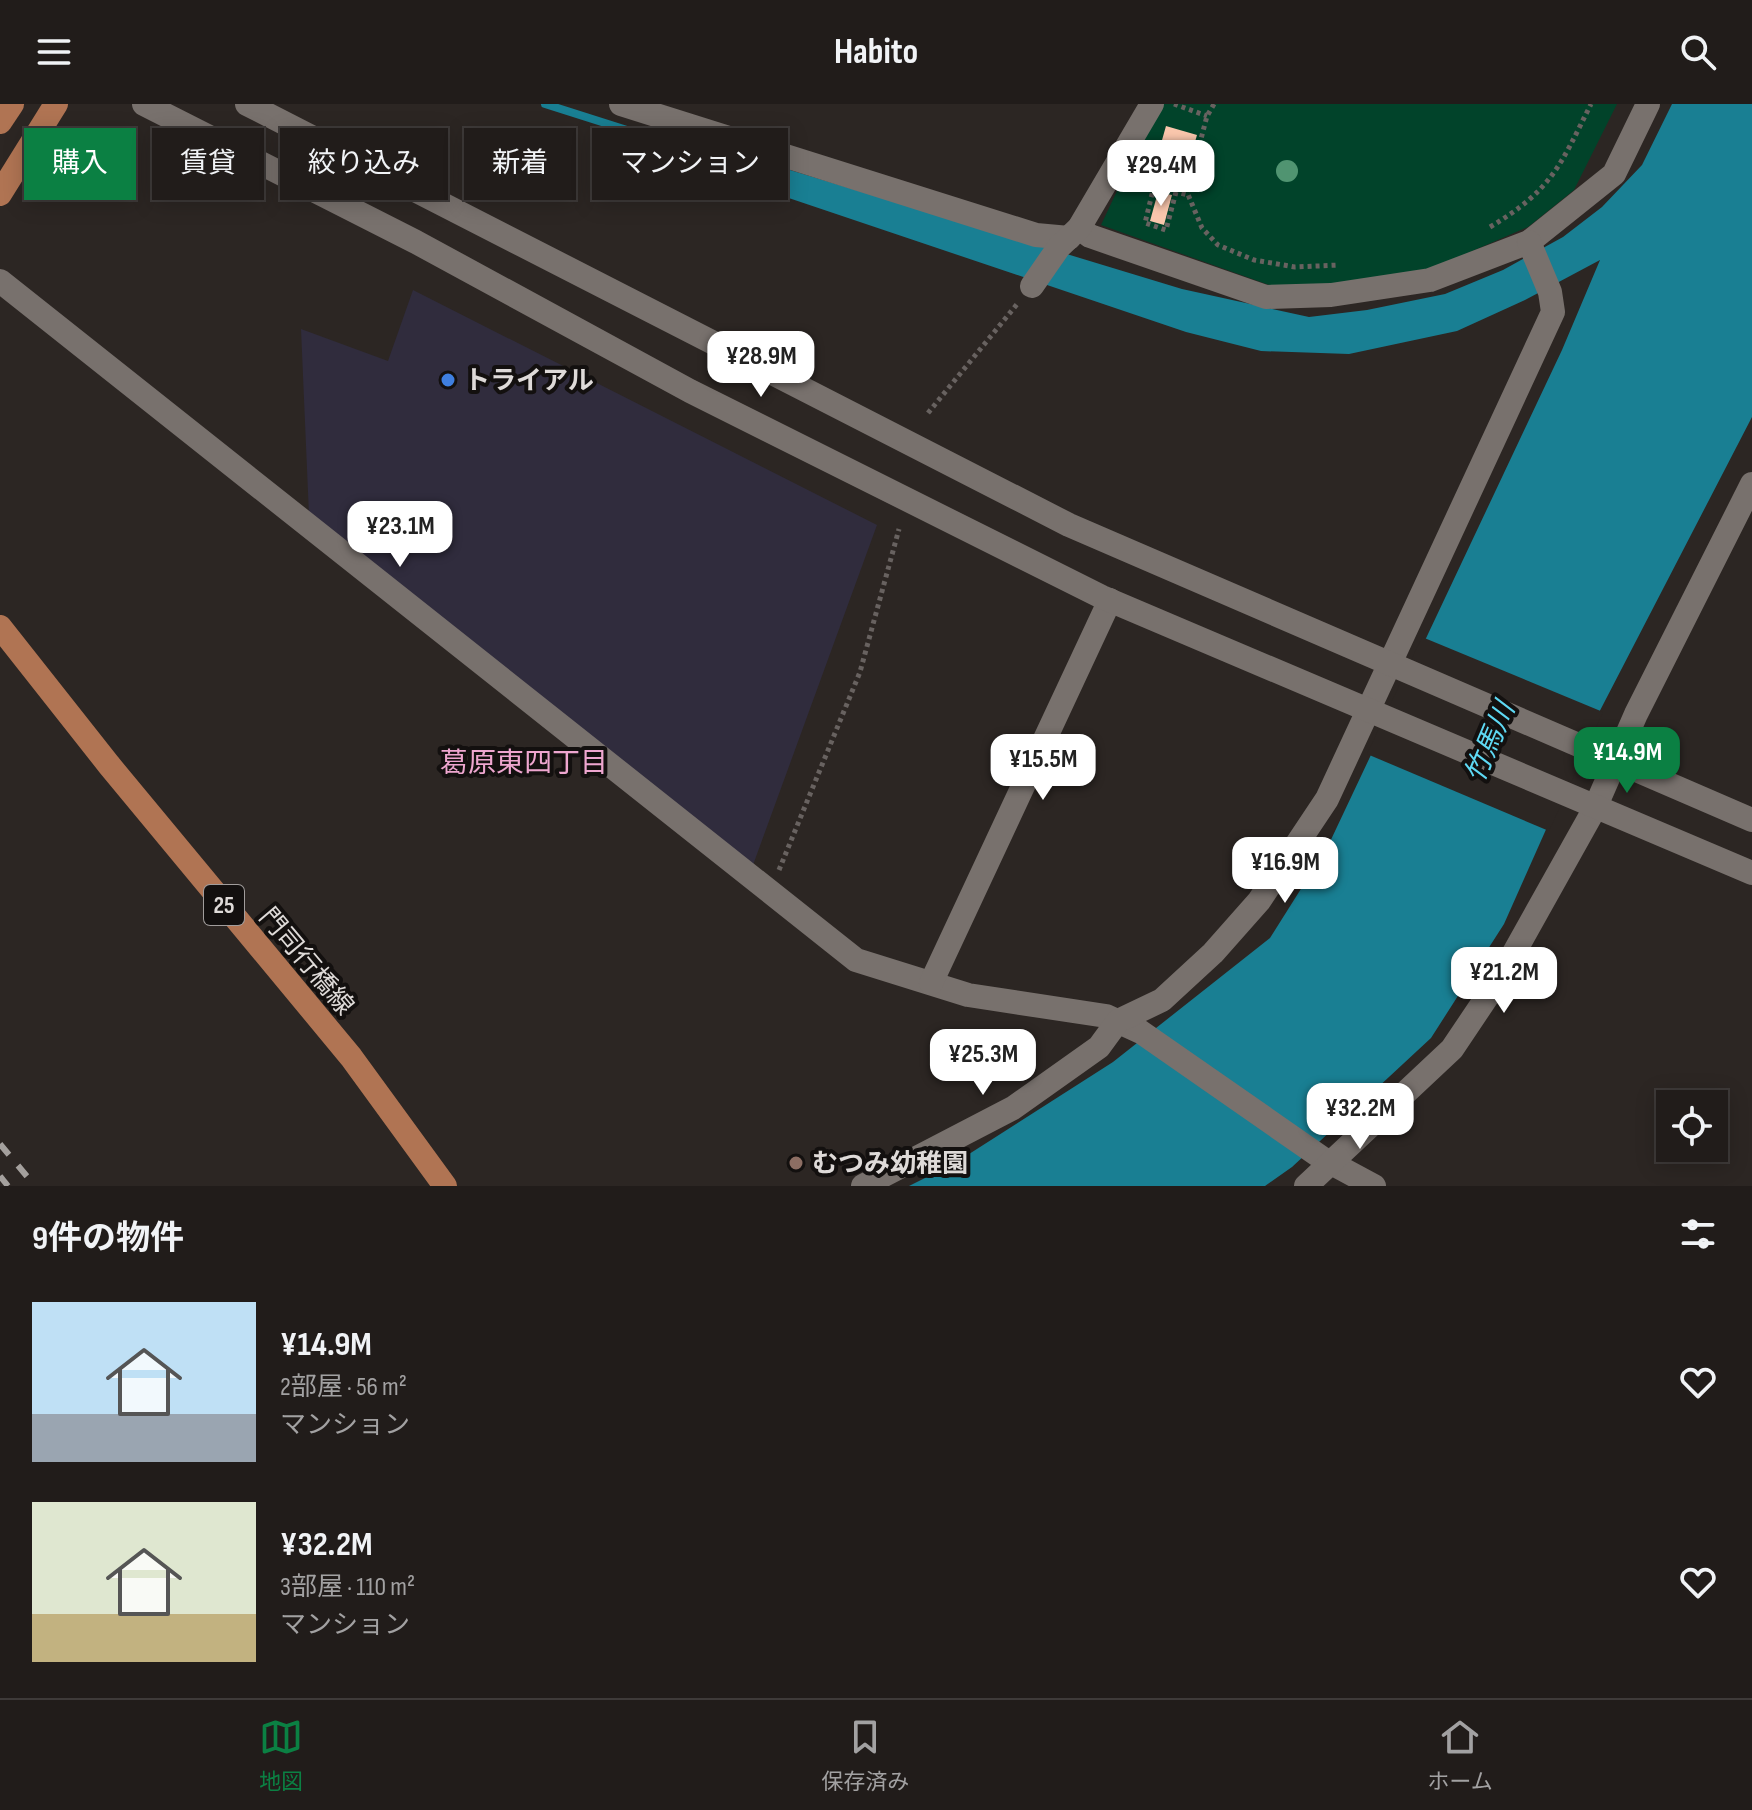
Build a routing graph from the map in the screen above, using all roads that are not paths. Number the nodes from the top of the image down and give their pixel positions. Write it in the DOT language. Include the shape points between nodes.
graph roads {
  1 [pos="12,104"];
  2 [pos="56,104"];
  3 [pos="144,104"];
  4 [pos="247,104"];
  5 [pos="621,104"];
  6 [pos="1152,104"];
  7 [pos="1648,104"];
  8 [pos="0,122"];
  9 [pos="0,194"];
  10 [pos="1069,238"];
  11 [pos="1529,242"];
  12 [pos="0,281"];
  13 [pos="1032,286"];
  14 [pos="1752,484"];
  15 [pos="1110,600"];
  16 [pos="0,627"];
  17 [pos="1394,668"];
  18 [pos="1373,713"];
  19 [pos="1610,759"];
  20 [pos="1589,805"];
  21 [pos="1752,820"];
  22 [pos="1752,873"];
  23 [pos="931,983"];
  24 [pos="1118,1021"];
  25 [pos="1328,1161"];
  26 [pos="445,1186"];
  27 [pos="863,1186"];
  28 [pos="1306,1186"];
  29 [pos="1374,1186"];
  1 -- 8 [label="main road"];
  2 -- 9 [label="main road"];
  3 -- 15 [label="street" via="416,242 690,391"];
  4 -- 17 [label="street" via="1069,525"];
  5 -- 10 [label="street" via="1036,235"];
  6 -- 10 [label="street"];
  7 -- 11 [label="street" via="1614,174"];
  10 -- 11 [label="street" via="1090,236 1266,297 1331,295 1430,280"];
  10 -- 13 [label="street"];
  11 -- 17 [label="street" via="1553,312"];
  12 -- 23 [label="street" via="856,960"];
  14 -- 19 [label="street"];
  15 -- 18 [label="street"];
  15 -- 23 [label="street"];
  16 -- 26 [label="main road, 門司行橋線 / 25" via="351,1057"];
  17 -- 18 [label="street"];
  17 -- 19 [label="street"];
  18 -- 20 [label="street"];
  18 -- 24 [label="street" via="1327,799 1259,901 1162,1000"];
  19 -- 20 [label="street"];
  19 -- 21 [label="street"];
  20 -- 22 [label="street"];
  20 -- 25 [label="street" via="1501,976 1452,1049"];
  23 -- 24 [label="street" via="968,995"];
  24 -- 25 [label="street"];
  24 -- 27 [label="street" via="1099,1047 1013,1108"];
  25 -- 28 [label="street"];
  25 -- 29 [label="street"];
}
